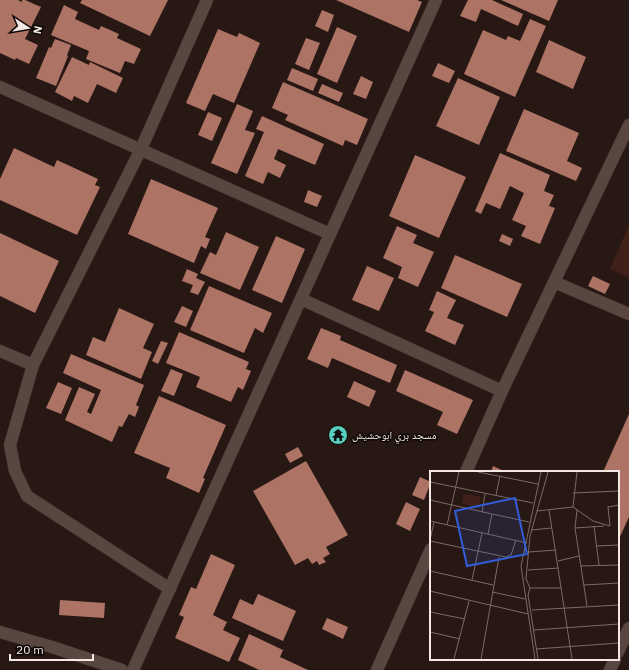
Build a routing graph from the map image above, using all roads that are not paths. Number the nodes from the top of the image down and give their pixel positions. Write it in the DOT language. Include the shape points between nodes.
graph roads {
  1 [pos="207,0"];
  2 [pos="436,0"];
  3 [pos="0,87"];
  4 [pos="629,125"];
  5 [pos="141,149"];
  6 [pos="330,234"];
  7 [pos="554,282"];
  8 [pos="301,299"];
  9 [pos="629,314"];
  10 [pos="0,351"];
  11 [pos="33,365"];
  12 [pos="502,391"];
  13 [pos="466,471"];
  14 [pos="430,551"];
  15 [pos="170,588"];
  16 [pos="629,628"];
  17 [pos="0,632"];
  18 [pos="619,650"];
  19 [pos="615,660"];
  20 [pos="122,670"];
  21 [pos="133,670"];
  22 [pos="377,670"];
  23 [pos="610,670"];
  1 -- 5 [label="street"];
  2 -- 6 [label="street"];
  3 -- 5 [label="street"];
  4 -- 7 [label="street"];
  5 -- 6 [label="street"];
  5 -- 11 [label="street"];
  6 -- 8 [label="street"];
  7 -- 9 [label="street"];
  7 -- 12 [label="street"];
  8 -- 12 [label="street"];
  8 -- 15 [label="street"];
  10 -- 11 [label="street"];
  11 -- 15 [label="street" via="10,445 15,471 27,496"];
  12 -- 13 [label="street"];
  14 -- 22 [label="street"];
  15 -- 21 [label="street"];
  16 -- 18 [label="street"];
  17 -- 20 [label="street"];
  19 -- 23 [label="street"];
}
